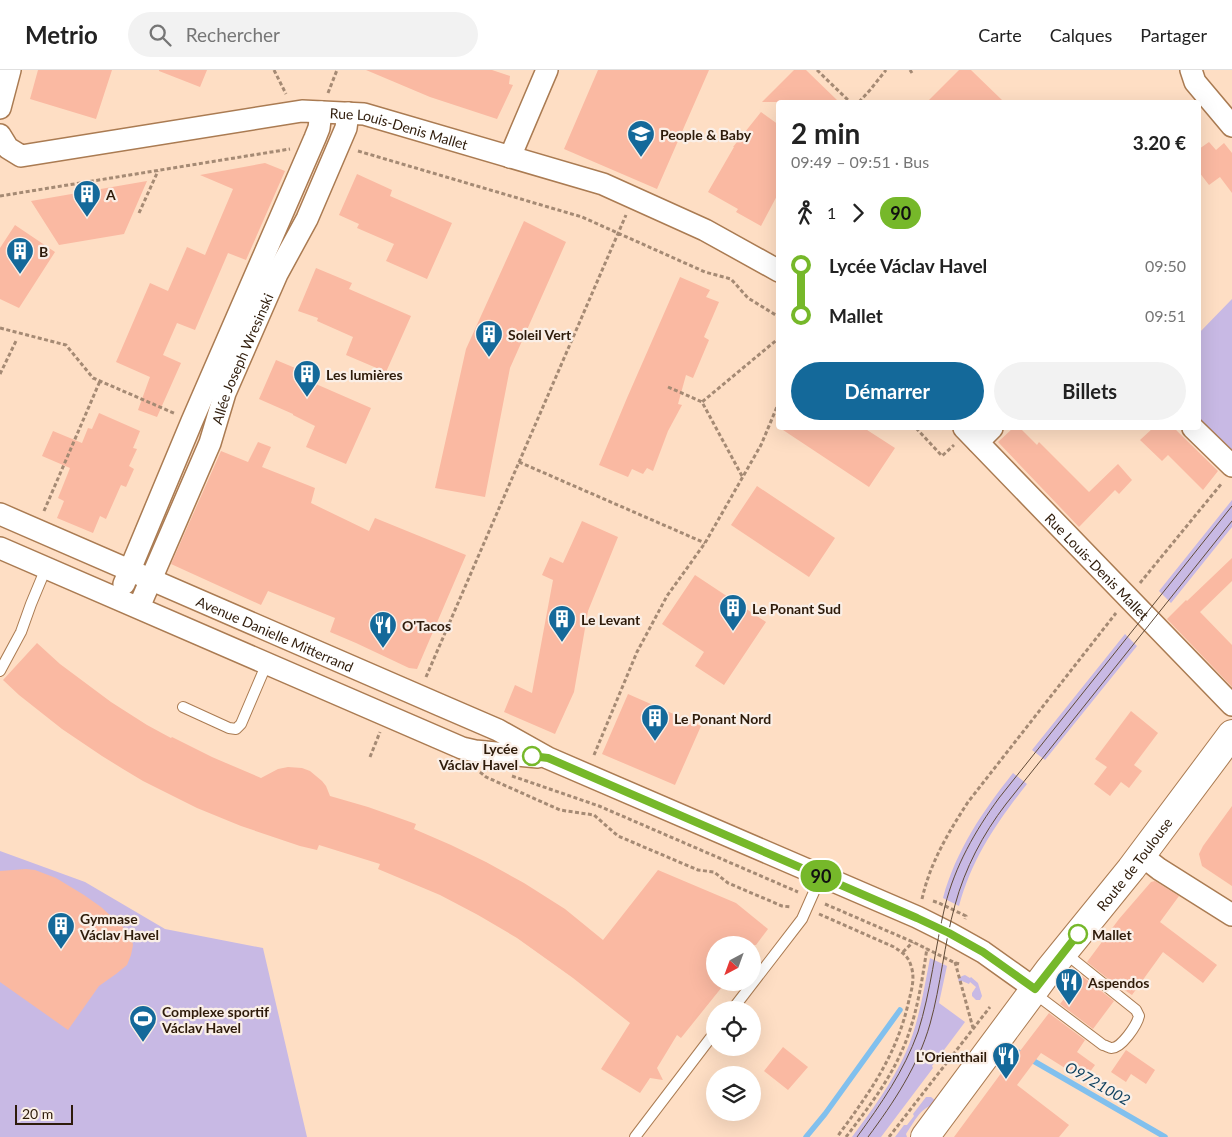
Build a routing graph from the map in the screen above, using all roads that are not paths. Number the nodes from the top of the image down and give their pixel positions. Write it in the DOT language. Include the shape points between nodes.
graph roads {
  1 [pos="10,70"];
  2 [pos="548,70"];
  3 [pos="1193,76"];
  4 [pos="0,108"];
  5 [pos="320,112"];
  6 [pos="348,114"];
  7 [pos="1232,126"];
  8 [pos="3,145"];
  9 [pos="510,157"];
  10 [pos="776,269"];
  11 [pos="1195,430"];
  12 [pos="976,432"];
  13 [pos="1229,472"];
  14 [pos="0,514"];
  15 [pos="0,548"];
  16 [pos="46,568"];
  17 [pos="129,570"];
  18 [pos="150,579"];
  19 [pos="118,598"];
  20 [pos="139,607"];
  21 [pos="267,663"];
  22 [pos="0,671"];
  23 [pos="1232,705"];
  24 [pos="183,707"];
  25 [pos="1232,734"];
  26 [pos="548,758"];
  27 [pos="1141,855"];
  28 [pos="821,876"];
  29 [pos="1232,915"];
  30 [pos="1064,952"];
  31 [pos="1034,990"];
  32 [pos="739,1001"];
  33 [pos="706,1044"];
  34 [pos="635,1137"];
  35 [pos="925,1137"];
  1 -- 4 [label="street"];
  2 -- 9 [label="street"];
  3 -- 7 [label="street"];
  5 -- 6 [label="street, Rue Louis-Denis Mallet"];
  5 -- 8 [label="street, Rue Louis-Denis Mallet" via="302,111 21,156"];
  5 -- 17 [label="street, Allée Joseph Wresinski" via="315,138"];
  6 -- 9 [label="street, Rue Louis-Denis Mallet" via="364,114"];
  6 -- 18 [label="street, Allée Joseph Wresinski" via="339,145 225,393 210,442"];
  9 -- 10 [label="street, Rue Louis-Denis Mallet" via="603,184 705,230"];
  11 -- 13 [label="street"];
  12 -- 23 [label="street, Rue Louis-Denis Mallet" via="1128,598"];
  14 -- 17 [label="street, Avenue Danielle Mitterrand"];
  15 -- 16 [label="street, Avenue Danielle Mitterrand"];
  16 -- 19 [label="street, Avenue Danielle Mitterrand"];
  16 -- 22 [label="lane" via="21,632"];
  17 -- 18 [label="street, Avenue Danielle Mitterrand"];
  17 -- 19 [label="street, Allée Joseph Wresinski"];
  18 -- 20 [label="street, Allée Joseph Wresinski"];
  18 -- 26 [label="street, Avenue Danielle Mitterrand" via="498,730"];
  19 -- 20 [label="street, Avenue Danielle Mitterrand"];
  20 -- 21 [label="street, Avenue Danielle Mitterrand"];
  21 -- 24 [label="lane" via="236,729"];
  21 -- 26 [label="street, Avenue Danielle Mitterrand" via="462,748"];
  25 -- 27 [label="main road, Route de Toulouse"];
  26 -- 28 [label="street, Avenue Danielle Mitterrand"];
  27 -- 29 [label="street"];
  27 -- 30 [label="main road, Route de Toulouse"];
  28 -- 31 [label="street, Avenue Danielle Mitterrand" via="986,948"];
  28 -- 32 [label="lane" via="802,919"];
  30 -- 31 [label="main road, Route de Toulouse"];
  30 -- 31 [label="lane" via="1136,1010 1138,1021 1123,1041 1110,1048 1103,1045"];
  31 -- 35 [label="main road, Route de Toulouse"];
  33 -- 34 [label="lane"];
}
